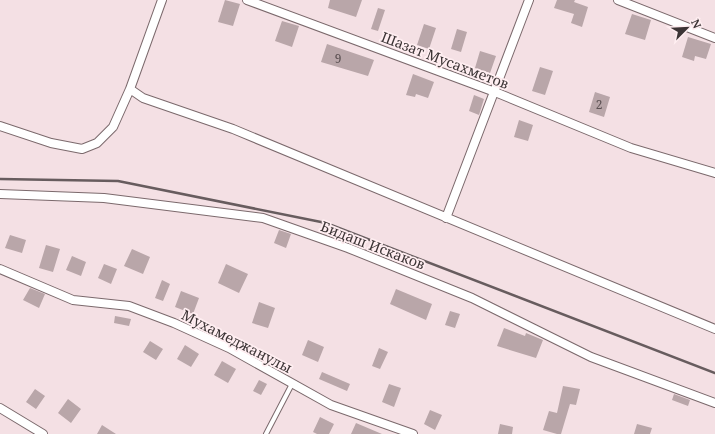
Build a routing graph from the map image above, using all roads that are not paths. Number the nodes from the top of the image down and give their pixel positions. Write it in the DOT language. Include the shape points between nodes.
graph roads {
  1 [pos="162,0"];
  2 [pos="248,0"];
  3 [pos="529,0"];
  4 [pos="618,0"];
  5 [pos="715,38"];
  6 [pos="130,89"];
  7 [pos="495,92"];
  8 [pos="0,126"];
  9 [pos="715,173"];
  10 [pos="0,194"];
  11 [pos="446,218"];
  12 [pos="0,269"];
  13 [pos="715,329"];
  14 [pos="292,383"];
  15 [pos="715,403"];
  16 [pos="0,408"];
  17 [pos="43,434"];
  18 [pos="266,434"];
  19 [pos="413,434"];
  1 -- 6 [label="street"];
  2 -- 7 [label="street, Шазат Мусахметов"];
  3 -- 7 [label="street"];
  4 -- 5 [label="street"];
  6 -- 8 [label="street" via="113,127 97,143 82,149 51,143"];
  6 -- 11 [label="street" via="143,98 233,129"];
  7 -- 9 [label="street, Шазат Мусахметов" via="631,148"];
  7 -- 11 [label="street"];
  10 -- 15 [label="street, Бидаш Искаков" via="104,198 263,218 348,248 472,298 591,357"];
  11 -- 13 [label="street"];
  12 -- 14 [label="street, Мухамеджанулы" via="74,300 129,306 174,323 229,348"];
  14 -- 18 [label="lane"];
  14 -- 19 [label="street, Мухамеджанулы" via="331,405"];
  16 -- 17 [label="street"];
}
